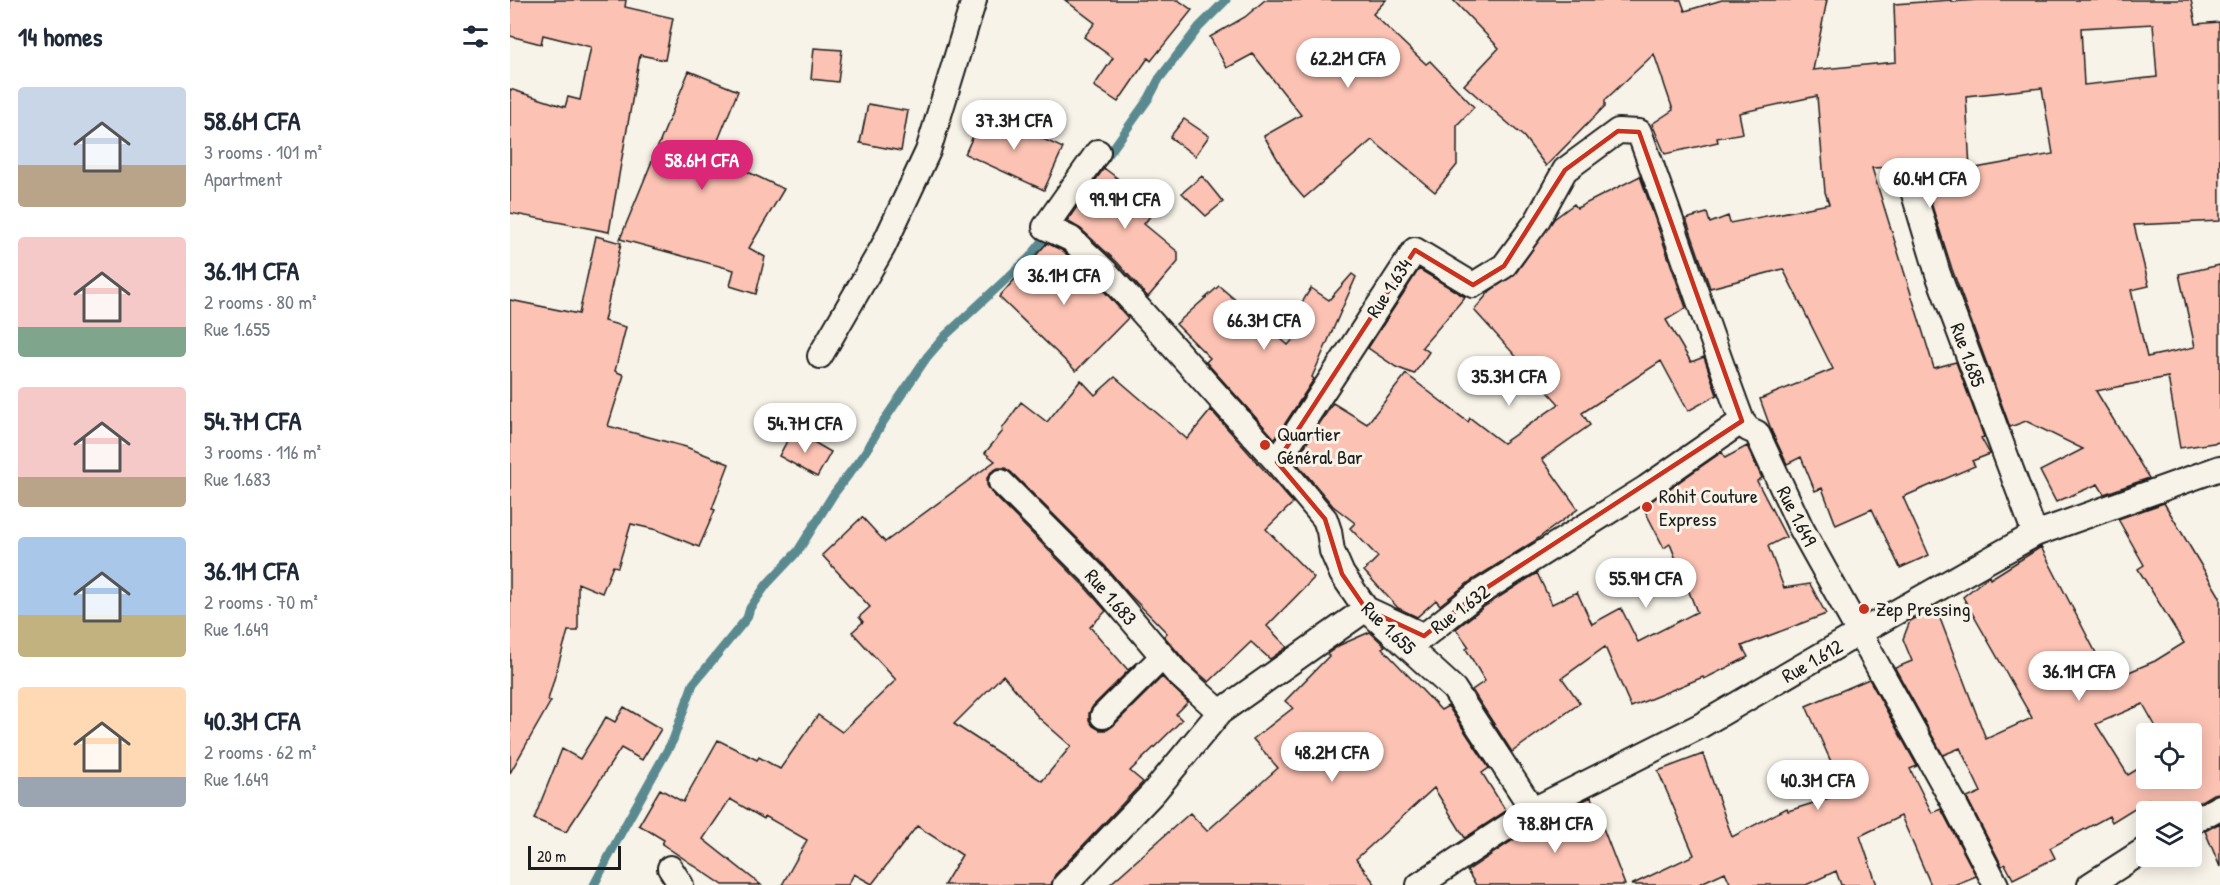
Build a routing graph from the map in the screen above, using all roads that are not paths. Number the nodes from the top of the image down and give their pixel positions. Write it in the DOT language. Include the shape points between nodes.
graph roads {
  1 [pos="974,0"];
  2 [pos="1639,132"];
  3 [pos="1098,152"];
  4 [pos="1908,174"];
  5 [pos="820,356"];
  6 [pos="1742,421"];
  7 [pos="1277,462"];
  8 [pos="2220,468"];
  9 [pos="1001,482"];
  10 [pos="2035,534"];
  11 [pos="1366,609"];
  12 [pos="1859,633"];
  13 [pos="1162,657"];
  14 [pos="1220,712"];
  15 [pos="1103,716"];
  16 [pos="2220,807"];
  17 [pos="1533,810"];
  18 [pos="2202,817"];
  19 [pos="2136,855"];
  20 [pos="1065,885"];
  21 [pos="1419,885"];
  22 [pos="1996,885"];
  23 [pos="2090,885"];
  1 -- 5 [label="street" via="928,151 883,247"];
  2 -- 6 [label="street, Rue 1.649"];
  2 -- 7 [label="street, Rue 1.634" via="1618,131 1565,170 1537,221 1504,266 1473,285 1415,250"];
  3 -- 7 [label="street, Rue 1.655" via="1045,227 1071,239 1106,272"];
  4 -- 10 [label="street, Rue 1.685" via="1938,274"];
  6 -- 11 [label="street, Rue 1.632" via="1646,488 1477,594 1425,636"];
  6 -- 12 [label="street, Rue 1.649" via="1757,433 1800,526"];
  7 -- 11 [label="street, Rue 1.655" via="1325,519 1342,574"];
  8 -- 10 [label="street, Rue 1.612"];
  9 -- 13 [label="street, Rue 1.683" via="1094,575"];
  10 -- 12 [label="street, Rue 1.612"];
  11 -- 14 [label="street"];
  11 -- 17 [label="street, Rue 1.655" via="1454,689"];
  12 -- 17 [label="street, Rue 1.612" via="1700,726"];
  12 -- 22 [label="street, Rue 1.649"];
  13 -- 14 [label="street, Rue 1.683"];
  13 -- 15 [label="street"];
  14 -- 20 [label="street" via="1153,793"];
  16 -- 18 [label="street"];
  17 -- 21 [label="street, Rue 1.612"];
  19 -- 23 [label="street"];
}
